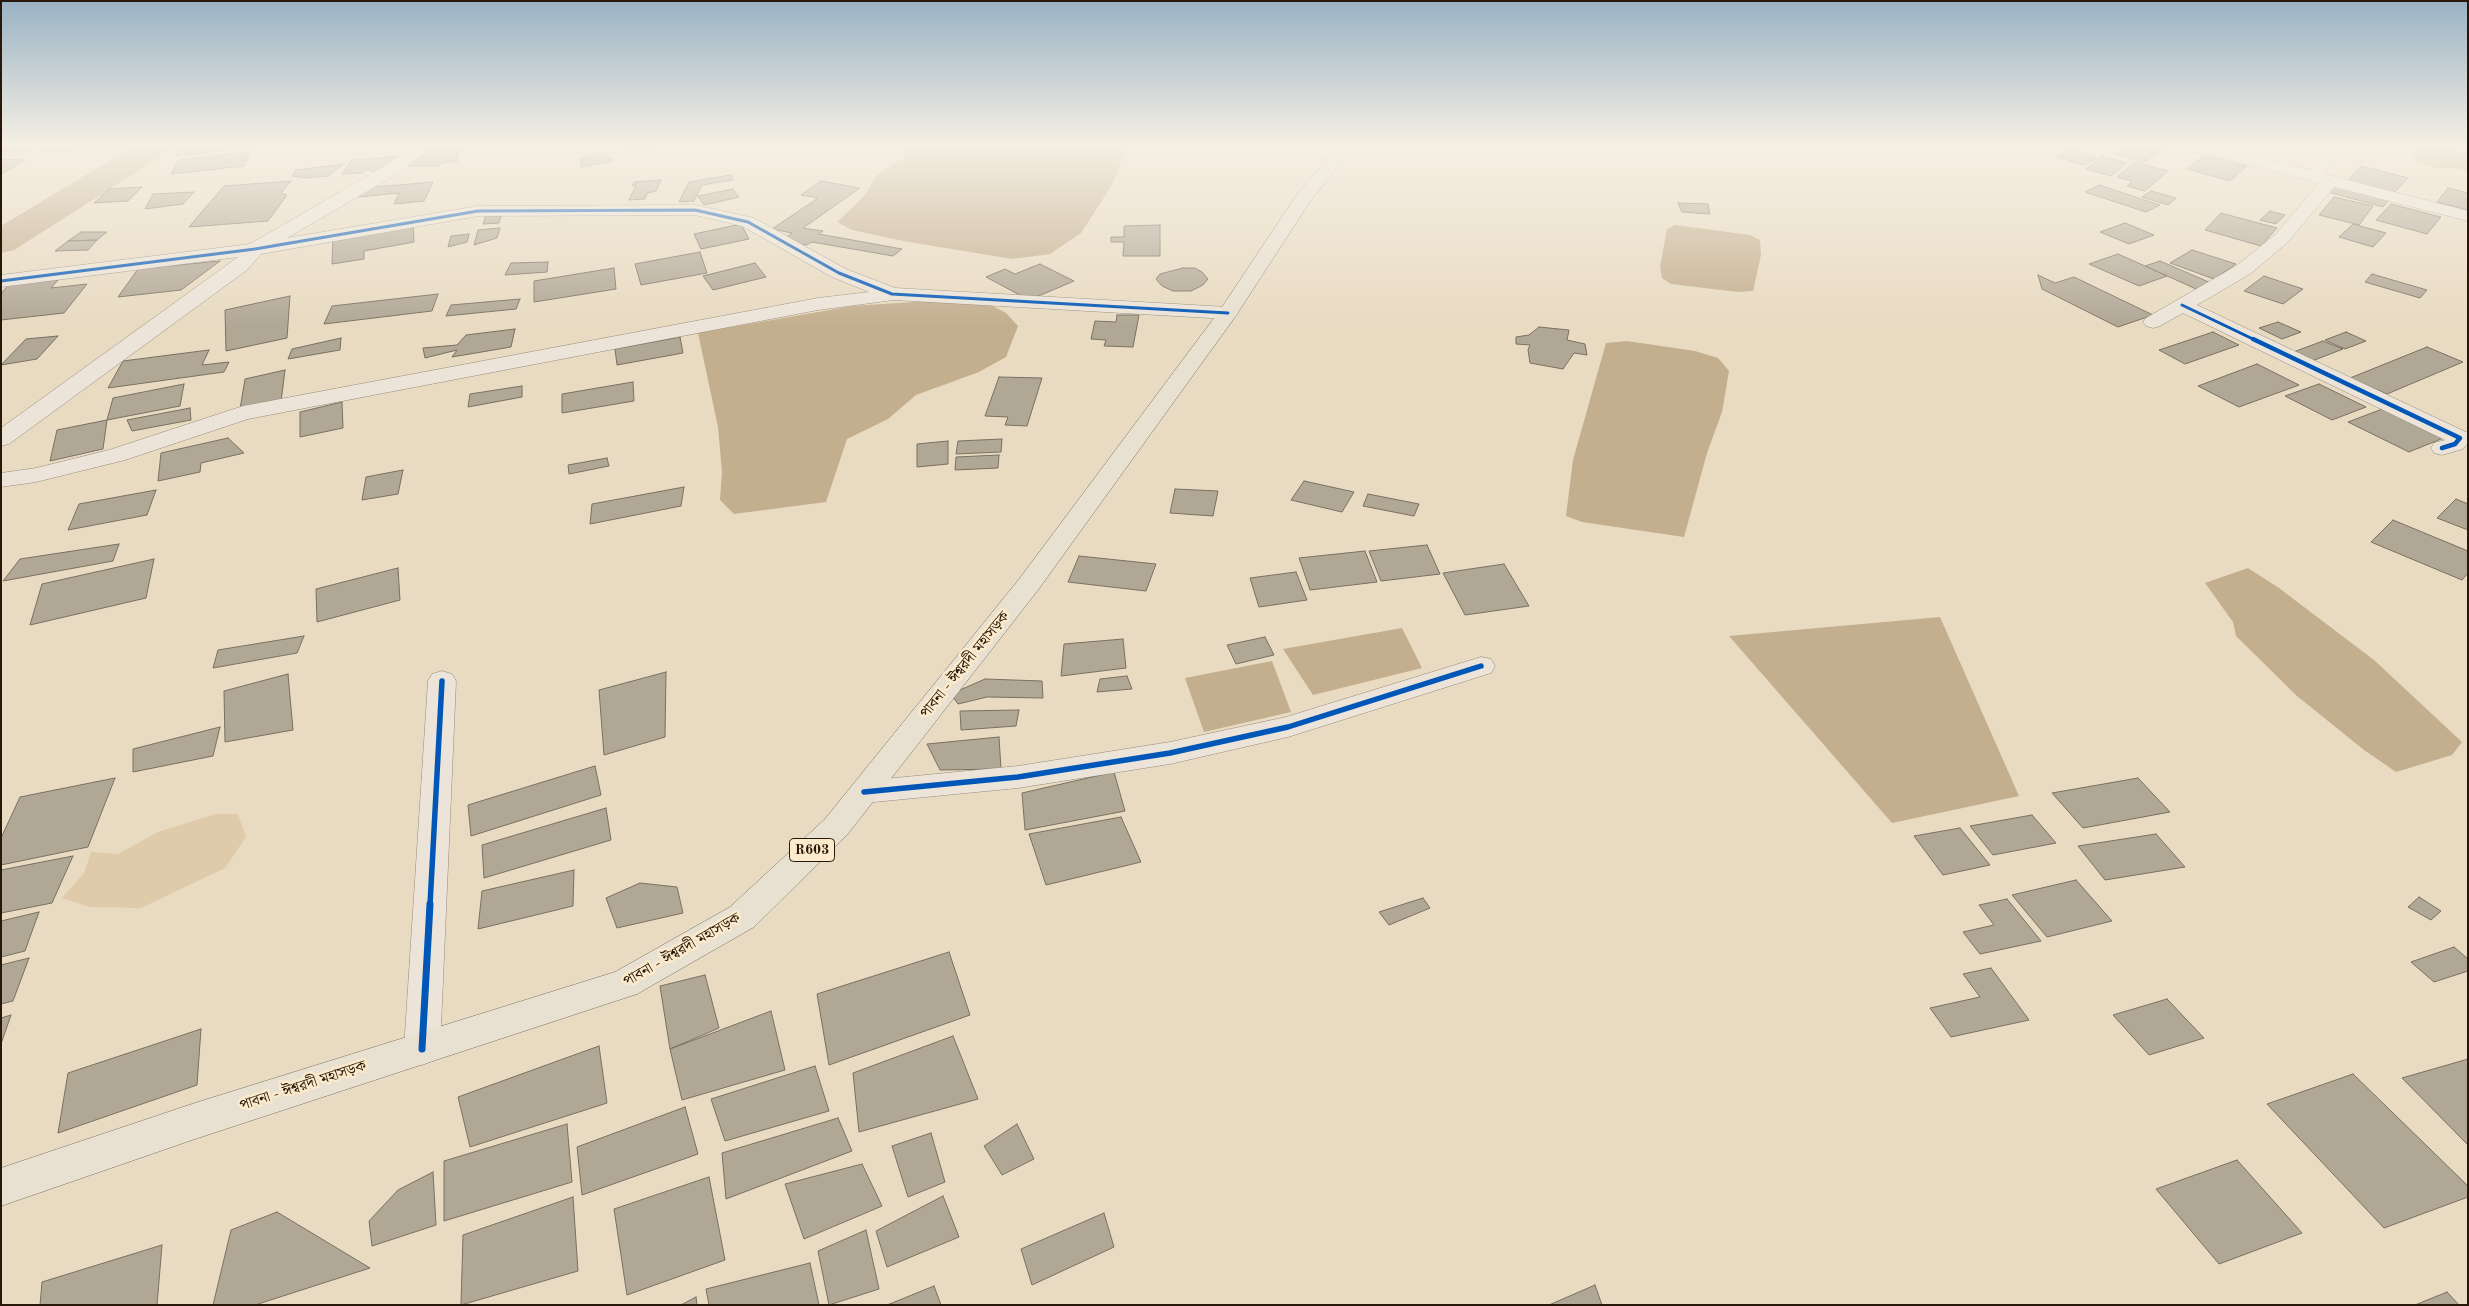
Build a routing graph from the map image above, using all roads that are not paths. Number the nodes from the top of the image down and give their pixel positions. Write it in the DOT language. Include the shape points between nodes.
graph roads {
  1 [pos="331,205"];
  2 [pos="1299,205"];
  3 [pos="2310,205"];
  4 [pos="2424,205"];
  5 [pos="2468,216"];
  6 [pos="255,249"];
  7 [pos="1,281"];
  8 [pos="892,294"];
  9 [pos="2182,305"];
  10 [pos="1228,313"];
  11 [pos="2154,322"];
  12 [pos="1,439"];
  13 [pos="2442,448"];
  14 [pos="1,480"];
  15 [pos="1481,666"];
  16 [pos="442,681"];
  17 [pos="864,792"];
  18 [pos="422,1049"];
  19 [pos="1,1187"];
  1 -- 6 [label="street"];
  2 -- 10 [label="main road, পাবনা - ঈশ্বরদী মহাসড়ক / R603"];
  3 -- 9 [label="street" via="2282,238 2243,270"];
  4 -- 5 [label="street"];
  6 -- 7 [label="street"];
  6 -- 8 [label="street" via="478,211 696,210 748,222 838,273"];
  6 -- 12 [label="street" via="240,266"];
  8 -- 10 [label="street"];
  8 -- 14 [label="street" via="808,306 243,412 117,455"];
  9 -- 11 [label="street"];
  9 -- 13 [label="street" via="2460,438 2455,444"];
  10 -- 17 [label="main road, পাবনা - ঈশ্বরদী মহাসড়ক / R603" via="1029,584"];
  15 -- 17 [label="street" via="1288,728 1170,752 1018,777"];
  16 -- 18 [label="street"];
  17 -- 18 [label="main road, পাবনা - ঈশ্বরদী মহাসড়ক / R603" via="836,827 734,922 625,984"];
  18 -- 19 [label="main road, পাবনা - ঈশ্বরদী মহাসড়ক / R603"];
}
